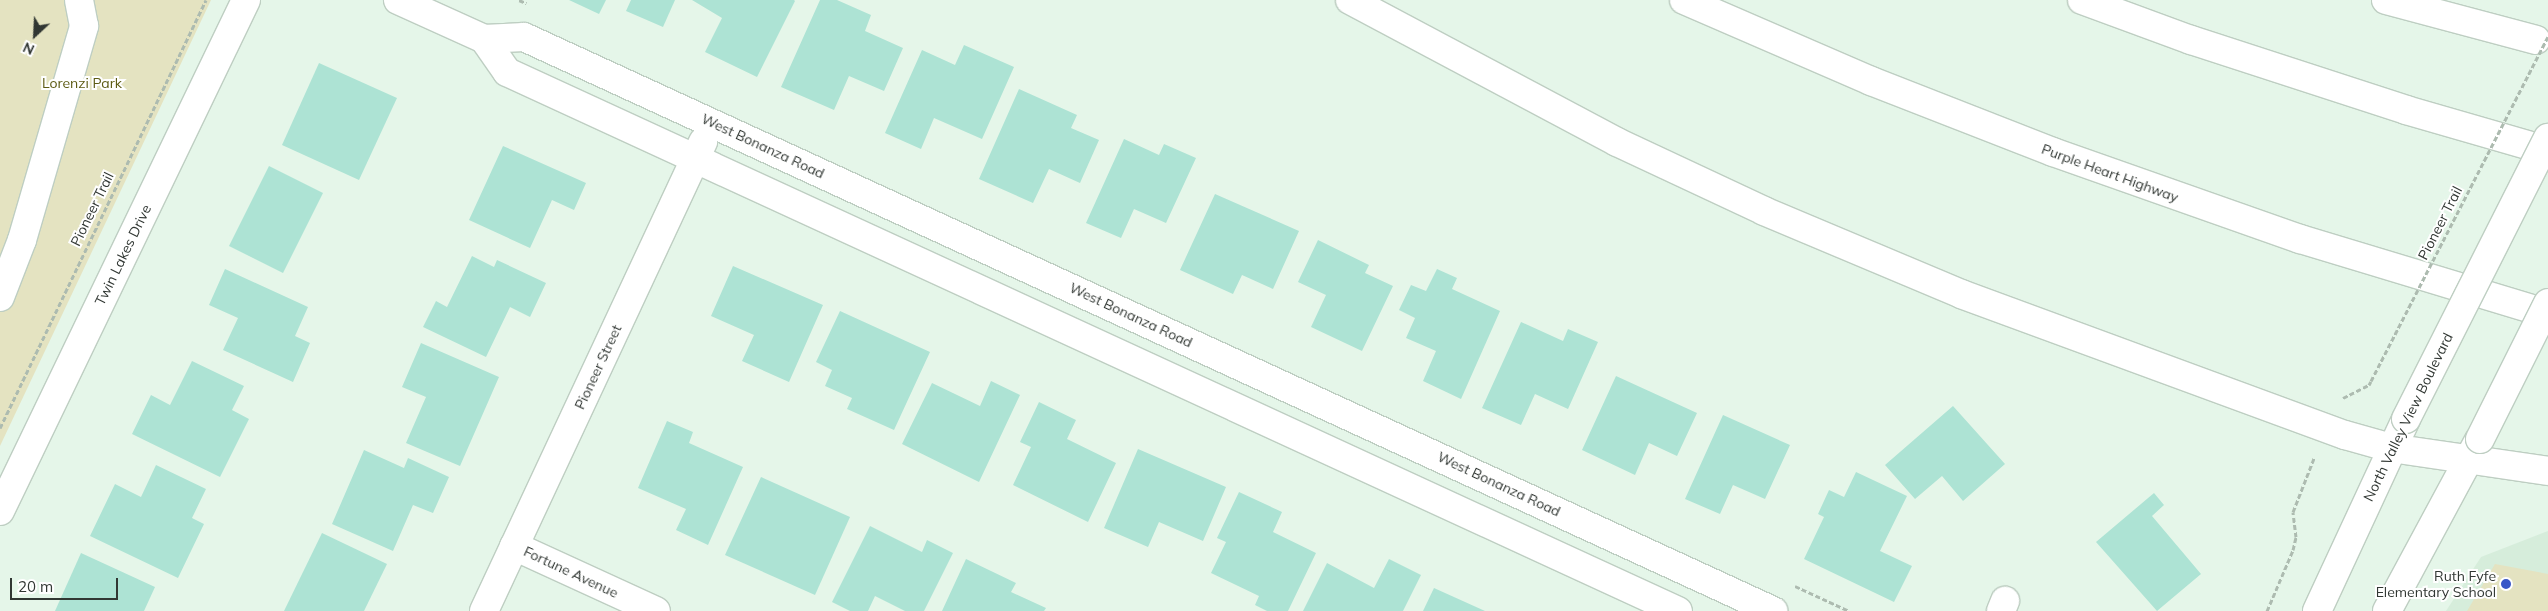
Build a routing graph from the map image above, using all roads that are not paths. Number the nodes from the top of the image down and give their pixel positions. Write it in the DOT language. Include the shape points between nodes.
graph roads {
  1 [pos="79,0"];
  2 [pos="246,0"];
  3 [pos="398,0"];
  4 [pos="1350,0"];
  5 [pos="1684,0"];
  6 [pos="2082,0"];
  7 [pos="2386,0"];
  8 [pos="2542,38"];
  9 [pos="484,40"];
  10 [pos="712,123"];
  11 [pos="2548,138"];
  12 [pos="2548,151"];
  13 [pos="696,158"];
  14 [pos="1075,290"];
  15 [pos="0,297"];
  16 [pos="2548,304"];
  17 [pos="2548,314"];
  18 [pos="1060,326"];
  19 [pos="2391,448"];
  20 [pos="2475,448"];
  21 [pos="2548,471"];
  22 [pos="0,511"];
  23 [pos="514,546"];
  24 [pos="484,611"];
  25 [pos="656,611"];
  26 [pos="1678,611"];
  27 [pos="1773,611"];
  28 [pos="2317,611"];
  29 [pos="2387,611"];
  1 -- 15 [label="main road" via="84,26 22,240"];
  2 -- 22 [label="main road, Twin Lakes Drive"];
  3 -- 9 [label="main road, West Bonanza Road"];
  4 -- 19 [label="main road" via="1599,133 1834,242 2022,317 2325,428"];
  5 -- 17 [label="main road, Purple Heart Highway" via="1871,81 2053,152 2300,239"];
  6 -- 12 [label="main road" via="2191,40 2406,110"];
  7 -- 8 [label="main road"];
  9 -- 10 [label="main road, West Bonanza Road" via="524,37"];
  9 -- 13 [label="main road, West Bonanza Road" via="507,72"];
  10 -- 13 [label="main road, Pioneer Street"];
  10 -- 14 [label="main road, West Bonanza Road"];
  11 -- 19 [label="main road, North Valley View Boulevard, bridge"];
  13 -- 18 [label="main road, West Bonanza Road"];
  13 -- 23 [label="main road, Pioneer Street"];
  14 -- 18 [label="main road"];
  14 -- 27 [label="main road, West Bonanza Road"];
  16 -- 20 [label="main road, bridge"];
  18 -- 26 [label="main road, West Bonanza Road"];
  19 -- 20 [label="main road"];
  19 -- 28 [label="main road, North Valley View Boulevard"];
  20 -- 21 [label="main road"];
  20 -- 29 [label="main road"];
  23 -- 24 [label="main road, Pioneer Street"];
  23 -- 25 [label="main road, Fortune Avenue"];
}
